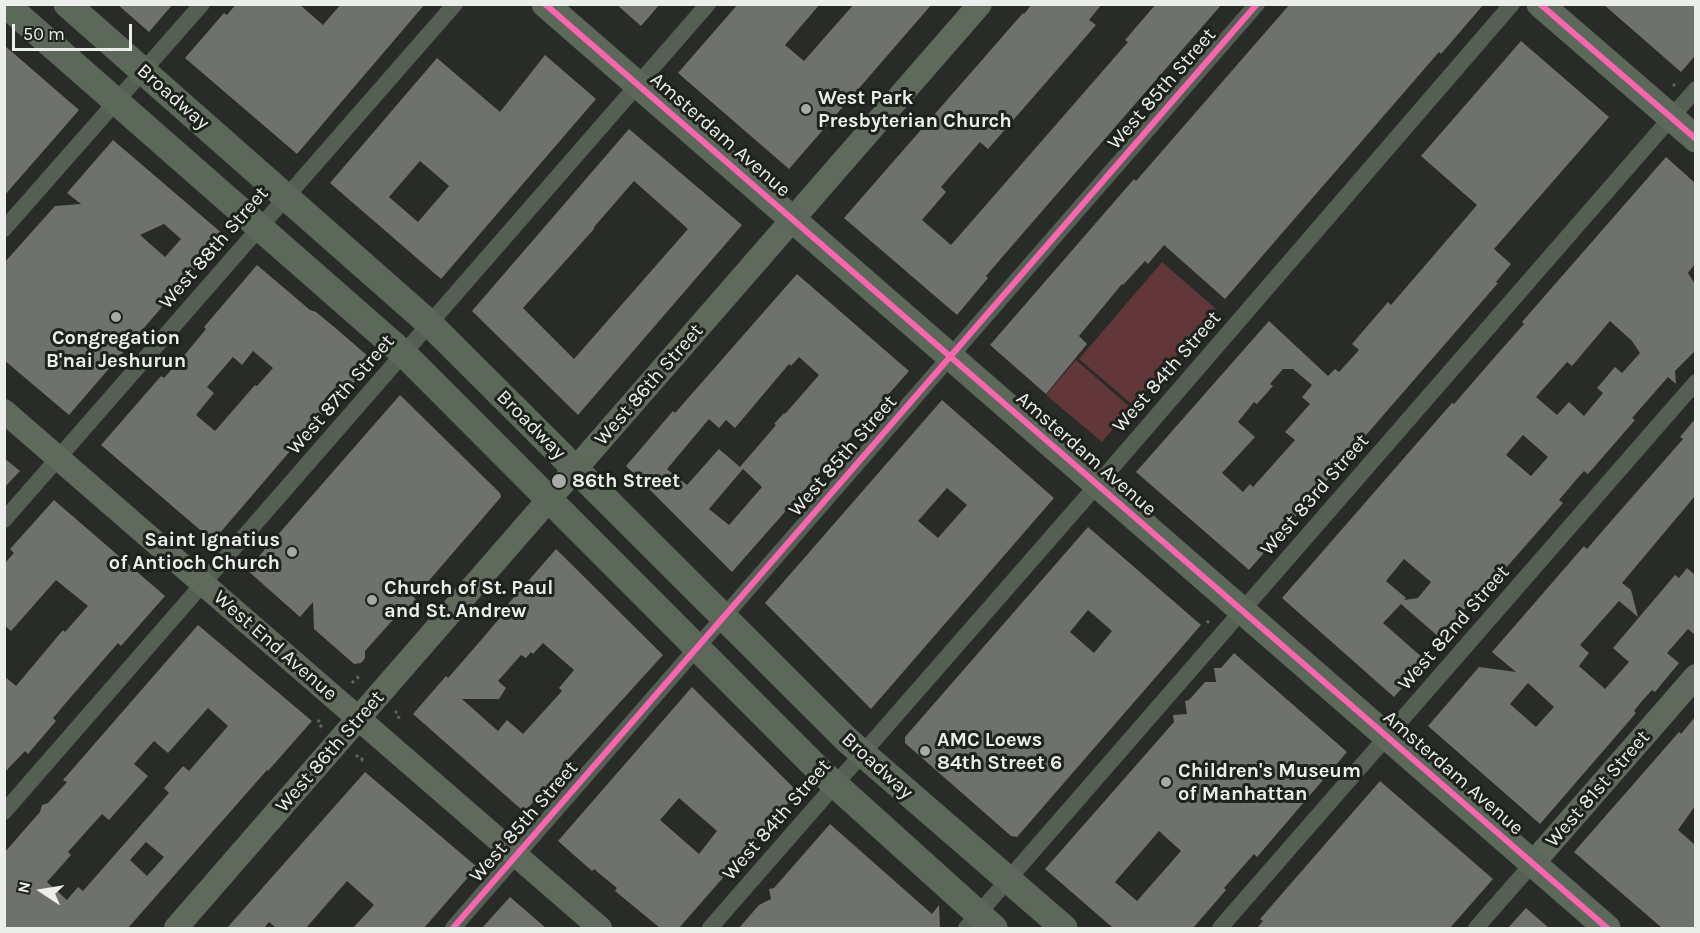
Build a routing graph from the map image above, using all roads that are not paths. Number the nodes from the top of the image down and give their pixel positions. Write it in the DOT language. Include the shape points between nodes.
graph roads {
  1 [pos="5,4"];
  2 [pos="68,4"];
  3 [pos="202,4"];
  4 [pos="455,4"];
  5 [pos="544,4"];
  6 [pos="708,4"];
  7 [pos="980,4"];
  8 [pos="1257,4"];
  9 [pos="1512,4"];
  10 [pos="1540,4"];
  11 [pos="144,71"];
  12 [pos="638,85"];
  13 [pos="1695,89"];
  14 [pos="117,102"];
  15 [pos="1671,118"];
  16 [pos="1695,139"];
  17 [pos="286,197"];
  18 [pos="793,220"];
  19 [pos="260,227"];
  20 [pos="4,229"];
  21 [pos="430,324"];
  22 [pos="404,354"];
  23 [pos="950,357"];
  24 [pos="1695,382"];
  25 [pos="4,411"];
  26 [pos="58,458"];
  27 [pos="576,469"];
  28 [pos="1097,485"];
  29 [pos="549,499"];
  30 [pos="4,520"];
  31 [pos="204,584"];
  32 [pos="1242,611"];
  33 [pos="724,618"];
  34 [pos="698,648"];
  35 [pos="1695,676"];
  36 [pos="358,718"];
  37 [pos="1387,737"];
  38 [pos="863,754"];
  39 [pos="836,785"];
  40 [pos="4,812"];
  41 [pos="516,856"];
  42 [pos="1533,863"];
  43 [pos="1008,880"];
  44 [pos="979,924"];
  45 [pos="176,928"];
  46 [pos="453,928"];
  47 [pos="600,928"];
  48 [pos="710,928"];
  49 [pos="1064,928"];
  50 [pos="1220,928"];
  51 [pos="1476,928"];
  52 [pos="1607,928"];
  1 -- 14 [label="main road, Broadway"];
  2 -- 11 [label="main road, Broadway"];
  3 -- 11 [label="street"];
  4 -- 17 [label="street, West 88th Street"];
  5 -- 12 [label="main road, Amsterdam Avenue"];
  6 -- 12 [label="street, West 87th Street"];
  7 -- 18 [label="main road, West 86th Street"];
  8 -- 23 [label="street, West 85th Street"];
  9 -- 28 [label="street, West 84th Street"];
  10 -- 15 [label="main road"];
  11 -- 14 [label="street"];
  11 -- 17 [label="main road, Broadway"];
  12 -- 18 [label="main road, Amsterdam Avenue"];
  12 -- 21 [label="street, West 87th Street"];
  13 -- 15 [label="street, West 83rd Street"];
  14 -- 19 [label="main road, Broadway"];
  14 -- 20 [label="street"];
  15 -- 16 [label="main road"];
  15 -- 32 [label="street, West 83rd Street"];
  17 -- 19 [label="street, West 88th Street"];
  17 -- 21 [label="main road, Broadway"];
  18 -- 23 [label="main road, Amsterdam Avenue"];
  18 -- 27 [label="main road, West 86th Street"];
  19 -- 22 [label="main road, Broadway"];
  19 -- 26 [label="street, West 88th Street"];
  21 -- 22 [label="street, West 87th Street"];
  21 -- 27 [label="main road, Broadway"];
  22 -- 29 [label="main road, Broadway"];
  22 -- 31 [label="street, West 87th Street"];
  23 -- 28 [label="main road, Amsterdam Avenue"];
  23 -- 33 [label="street, West 85th Street"];
  24 -- 37 [label="street, West 82nd Street"];
  25 -- 26 [label="main road, West End Avenue"];
  26 -- 30 [label="street, West 88th Street"];
  26 -- 31 [label="main road, West End Avenue"];
  27 -- 29 [label="main road, West 86th Street"];
  27 -- 33 [label="main road, Broadway"];
  28 -- 32 [label="main road, Amsterdam Avenue"];
  28 -- 38 [label="street, West 84th Street"];
  29 -- 34 [label="main road, Broadway"];
  29 -- 36 [label="main road, West 86th Street"];
  31 -- 36 [label="main road, West End Avenue"];
  31 -- 40 [label="street, West 87th Street"];
  32 -- 37 [label="main road, Amsterdam Avenue"];
  32 -- 43 [label="street, West 83rd Street"];
  33 -- 34 [label="street, West 85th Street"];
  33 -- 38 [label="main road, Broadway"];
  34 -- 39 [label="main road, Broadway"];
  34 -- 41 [label="street, West 85th Street"];
  35 -- 42 [label="main road, West 81st Street"];
  36 -- 41 [label="main road, West End Avenue"];
  36 -- 45 [label="main road, West 86th Street"];
  37 -- 42 [label="main road, Amsterdam Avenue"];
  37 -- 50 [label="street, West 82nd Street"];
  38 -- 39 [label="street, West 84th Street"];
  38 -- 43 [label="main road, Broadway"];
  39 -- 44 [label="main road, Broadway"];
  39 -- 48 [label="street, West 84th Street"];
  41 -- 46 [label="street, West 85th Street"];
  41 -- 47 [label="main road, West End Avenue"];
  42 -- 51 [label="street, West 81st Street"];
  42 -- 52 [label="main road, Amsterdam Avenue"];
  43 -- 44 [label="street, West 83rd Street"];
  43 -- 49 [label="main road, Broadway"];
}
